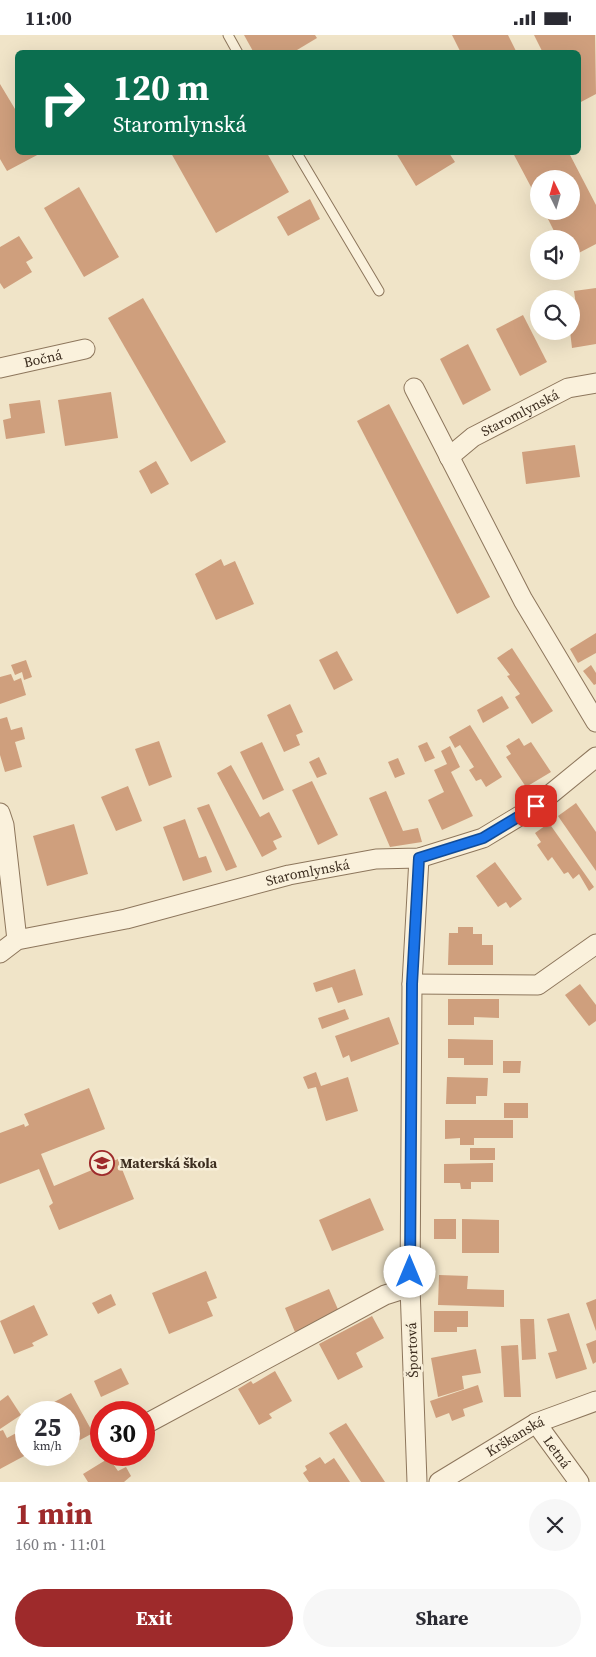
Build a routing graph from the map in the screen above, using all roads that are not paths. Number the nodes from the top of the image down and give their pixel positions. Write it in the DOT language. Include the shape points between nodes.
graph roads {
  1 [pos="228,35"];
  2 [pos="236,50"];
  3 [pos="298,155"];
  4 [pos="379,291"];
  5 [pos="84,349"];
  6 [pos="0,368"];
  7 [pos="596,383"];
  8 [pos="414,388"];
  9 [pos="450,457"];
  10 [pos="596,722"];
  11 [pos="596,757"];
  12 [pos="0,813"];
  13 [pos="419,858"];
  14 [pos="17,940"];
  15 [pos="596,944"];
  16 [pos="0,953"];
  17 [pos="412,984"];
  18 [pos="410,1287"];
  19 [pos="596,1401"];
  20 [pos="155,1419"];
  21 [pos="536,1423"];
  22 [pos="418,1482"];
  23 [pos="439,1482"];
  24 [pos="579,1482"];
  1 -- 2 [label="lane"];
  3 -- 4 [label="lane"];
  5 -- 6 [label="street, Bočná"];
  7 -- 9 [label="street, Staromlynská" via="568,388 473,437"];
  8 -- 9 [label="street"];
  9 -- 10 [label="street" via="523,600"];
  11 -- 13 [label="street, Staromlynská" via="536,806 483,838"];
  12 -- 14 [label="street"];
  13 -- 14 [label="street, Staromlynská" via="376,859 289,875 126,919"];
  13 -- 17 [label="street, Športová"];
  14 -- 16 [label="street, Staromlynská"];
  15 -- 17 [label="street" via="538,985"];
  17 -- 18 [label="street, Športová"];
  18 -- 20 [label="street" via="385,1295"];
  18 -- 22 [label="street, Športová"];
  19 -- 21 [label="street, Krškanská"];
  21 -- 23 [label="street, Krškanská"];
  21 -- 24 [label="street, Letná"];
}
